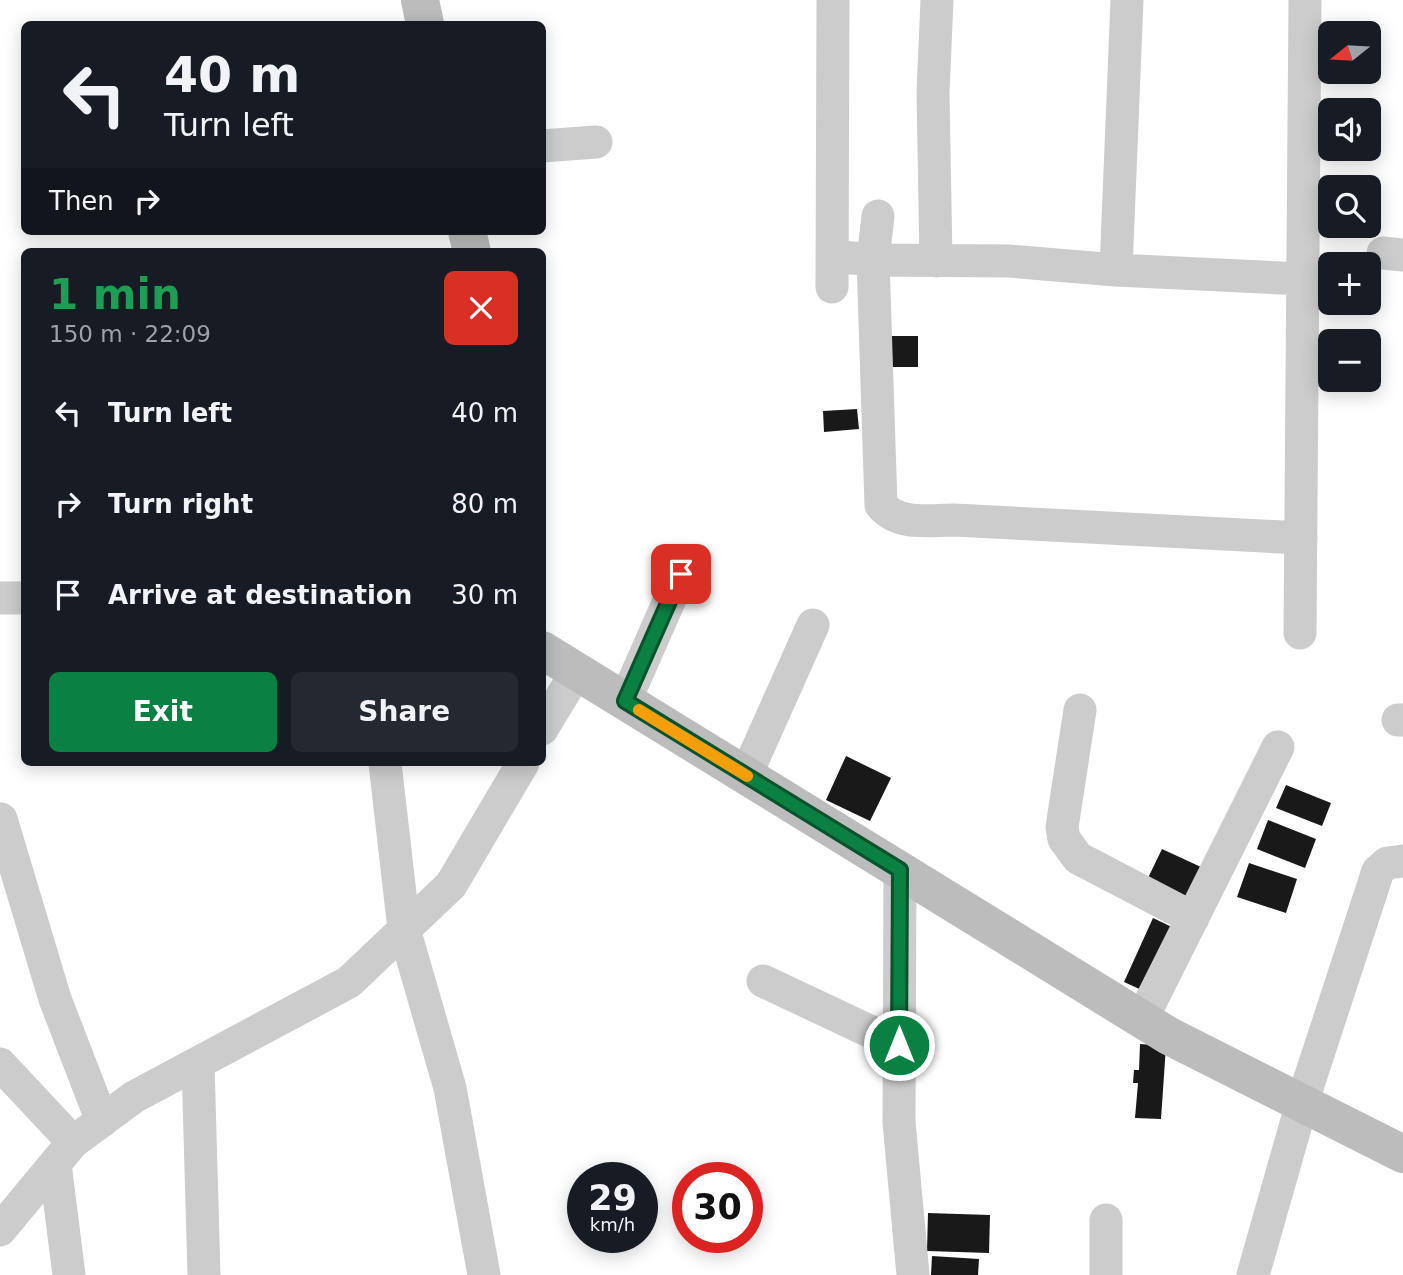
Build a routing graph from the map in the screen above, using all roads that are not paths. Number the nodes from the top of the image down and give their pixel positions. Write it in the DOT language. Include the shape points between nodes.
graph roads {
  1 [pos="420,0"];
  2 [pos="833,0"];
  3 [pos="937,0"];
  4 [pos="1127,0"];
  5 [pos="1304,0"];
  6 [pos="424,21"];
  7 [pos="596,142"];
  8 [pos="546,146"];
  9 [pos="878,216"];
  10 [pos="873,260"];
  11 [pos="936,261"];
  12 [pos="1116,270"];
  13 [pos="1303,279"];
  14 [pos="1301,538"];
  15 [pos="681,574"];
  16 [pos="21,597"];
  17 [pos="0,598"];
  18 [pos="813,625"];
  19 [pos="1300,633"];
  20 [pos="546,652"];
  21 [pos="577,671"];
  22 [pos="625,701"];
  23 [pos="1080,710"];
  24 [pos="546,722"];
  25 [pos="1278,747"];
  26 [pos="385,766"];
  27 [pos="521,766"];
  28 [pos="746,775"];
  29 [pos="1,819"];
  30 [pos="1403,861"];
  31 [pos="900,870"];
  32 [pos="1193,918"];
  33 [pos="404,929"];
  34 [pos="763,981"];
  35 [pos="1142,1019"];
  36 [pos="899,1045"];
  37 [pos="198,1063"];
  38 [pos="0,1064"];
  39 [pos="1301,1103"];
  40 [pos="102,1121"];
  41 [pos="64,1153"];
  42 [pos="1403,1154"];
  43 [pos="1106,1220"];
  44 [pos="0,1230"];
  45 [pos="69,1275"];
  46 [pos="204,1275"];
  47 [pos="484,1275"];
  48 [pos="913,1275"];
  49 [pos="1106,1275"];
  50 [pos="1253,1275"];
  1 -- 6 [label="street"];
  2 -- 10 [label="street" via="832,272"];
  3 -- 11 [label="street" via="933,93"];
  4 -- 12 [label="street"];
  5 -- 13 [label="street"];
  7 -- 8 [label="street"];
  9 -- 10 [label="street"];
  10 -- 11 [label="street"];
  10 -- 14 [label="street" via="881,505 890,515 912,520"];
  11 -- 12 [label="street" via="1009,261"];
  12 -- 13 [label="street"];
  13 -- 14 [label="street"];
  14 -- 19 [label="street"];
  15 -- 22 [label="street"];
  16 -- 17 [label="street"];
  18 -- 28 [label="street"];
  20 -- 21 [label="street"];
  21 -- 22 [label="street"];
  21 -- 24 [label="street"];
  22 -- 28 [label="street"];
  23 -- 32 [label="street" via="1064,839 1078,858"];
  25 -- 32 [label="street"];
  26 -- 33 [label="street"];
  27 -- 33 [label="street" via="451,885"];
  28 -- 31 [label="street"];
  29 -- 40 [label="street" via="55,999"];
  30 -- 39 [label="street" via="1387,863 1378,872"];
  31 -- 35 [label="street"];
  31 -- 36 [label="street"];
  32 -- 35 [label="street"];
  33 -- 37 [label="street" via="349,982"];
  33 -- 47 [label="street" via="450,1088"];
  34 -- 36 [label="street"];
  35 -- 39 [label="street"];
  36 -- 48 [label="street" via="899,1122"];
  37 -- 40 [label="street" via="134,1097"];
  37 -- 46 [label="street"];
  38 -- 41 [label="street"];
  39 -- 42 [label="street"];
  39 -- 50 [label="street"];
  40 -- 41 [label="street"];
  41 -- 44 [label="street"];
  41 -- 45 [label="street"];
  43 -- 49 [label="street"];
}
